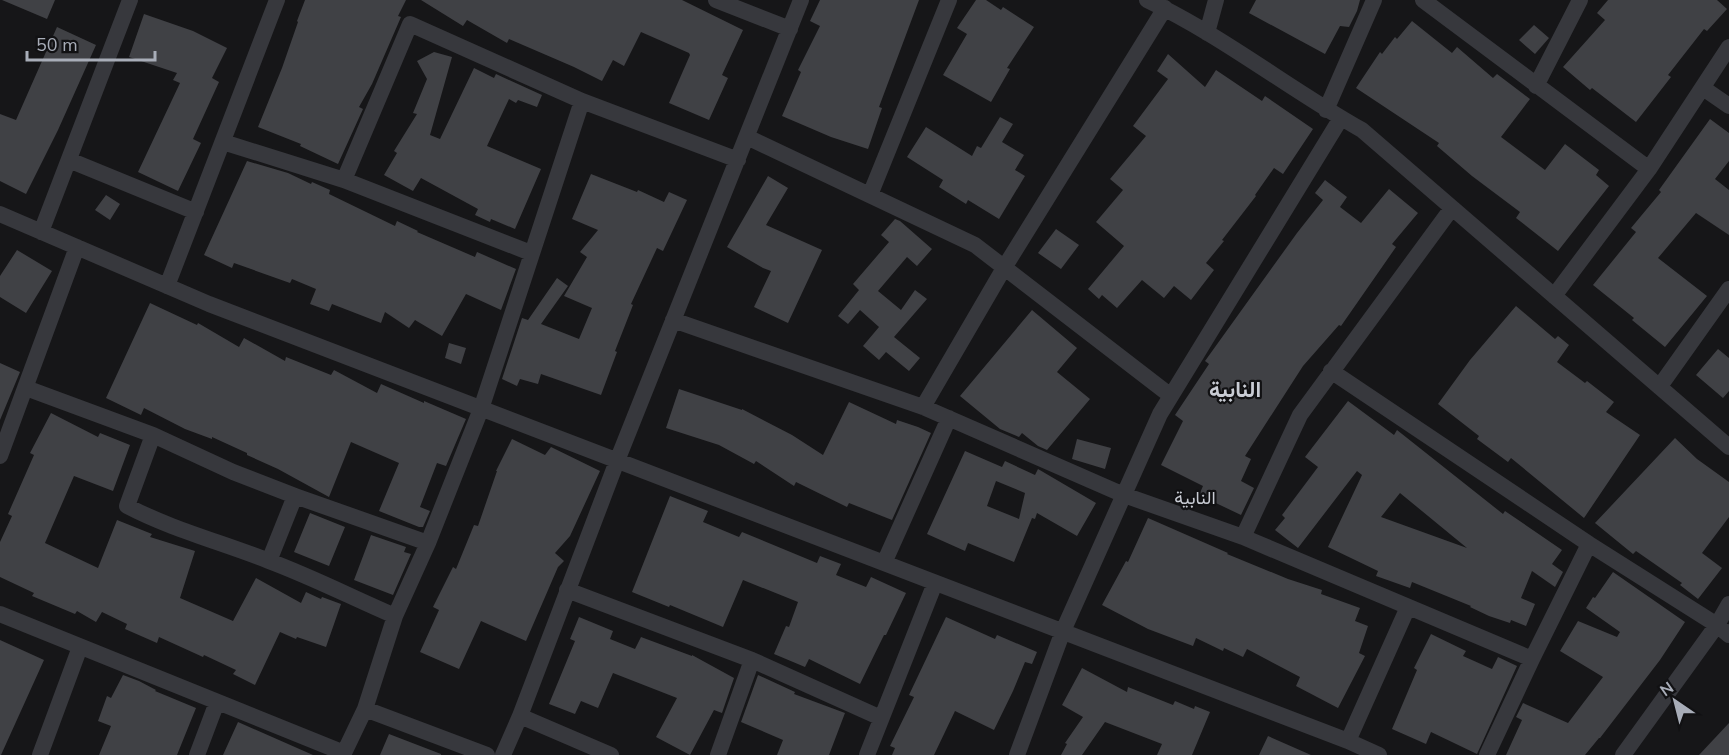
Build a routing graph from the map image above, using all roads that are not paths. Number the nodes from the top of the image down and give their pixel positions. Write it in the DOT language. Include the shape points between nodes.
graph roads {
  1 [pos="130,0"];
  2 [pos="277,0"];
  3 [pos="716,0"];
  4 [pos="801,0"];
  5 [pos="949,0"];
  6 [pos="1147,0"];
  7 [pos="1216,0"];
  8 [pos="1374,0"];
  9 [pos="1423,0"];
  10 [pos="1580,0"];
  11 [pos="1165,8"];
  12 [pos="790,28"];
  13 [pos="1207,33"];
  14 [pos="1729,47"];
  15 [pos="1536,86"];
  16 [pos="1703,88"];
  17 [pos="582,101"];
  18 [pos="1729,106"];
  19 [pos="1326,110"];
  20 [pos="1341,118"];
  21 [pos="747,137"];
  22 [pos="223,142"];
  23 [pos="69,160"];
  24 [pos="738,160"];
  25 [pos="1649,169"];
  26 [pos="344,180"];
  27 [pos="870,195"];
  28 [pos="1452,208"];
  29 [pos="196,212"];
  30 [pos="0,214"];
  31 [pos="42,232"];
  32 [pos="77,247"];
  33 [pos="531,253"];
  34 [pos="1004,268"];
  35 [pos="167,286"];
  36 [pos="1729,289"];
  37 [pos="1554,296"];
  38 [pos="673,320"];
  39 [pos="1331,371"];
  40 [pos="1660,386"];
  41 [pos="26,388"];
  42 [pos="1172,396"];
  43 [pos="922,407"];
  44 [pos="481,409"];
  45 [pos="949,418"];
  46 [pos="153,435"];
  47 [pos="1729,447"];
  48 [pos="0,456"];
  49 [pos="617,460"];
  50 [pos="1124,495"];
  51 [pos="295,496"];
  52 [pos="1243,537"];
  53 [pos="428,543"];
  54 [pos="1589,544"];
  55 [pos="269,561"];
  56 [pos="884,563"];
  57 [pos="935,583"];
  58 [pos="567,591"];
  59 [pos="1729,604"];
  60 [pos="1408,607"];
  61 [pos="0,614"];
  62 [pos="395,616"];
  63 [pos="1723,630"];
  64 [pos="1063,632"];
  65 [pos="80,647"];
  66 [pos="1532,659"];
  67 [pos="752,660"];
  68 [pos="217,702"];
  69 [pos="365,709"];
  70 [pos="520,716"];
  71 [pos="881,718"];
  72 [pos="1348,741"];
  73 [pos="344,754"];
  74 [pos="40,755"];
  75 [pos="197,755"];
  76 [pos="487,755"];
  77 [pos="503,755"];
  78 [pos="611,755"];
  79 [pos="718,755"];
  80 [pos="867,755"];
  81 [pos="1017,755"];
  82 [pos="1379,755"];
  83 [pos="1487,755"];
  84 [pos="1623,755"];
  1 -- 23 [label="street"];
  2 -- 22 [label="street"];
  3 -- 12 [label="street"];
  4 -- 12 [label="street"];
  5 -- 27 [label="street"];
  6 -- 11 [label="street"];
  7 -- 13 [label="street"];
  8 -- 19 [label="street"];
  9 -- 15 [label="street"];
  10 -- 15 [label="street"];
  11 -- 13 [label="street"];
  11 -- 34 [label="street"];
  12 -- 21 [label="street"];
  13 -- 19 [label="street"];
  14 -- 16 [label="street"];
  15 -- 25 [label="street"];
  16 -- 18 [label="street"];
  16 -- 25 [label="street"];
  17 -- 24 [label="street"];
  17 -- 26 [label="street" via="410,24"];
  17 -- 33 [label="street"];
  19 -- 20 [label="street"];
  20 -- 28 [label="street" via="1362,130"];
  20 -- 42 [label="street"];
  21 -- 24 [label="street"];
  21 -- 27 [label="street"];
  22 -- 26 [label="street"];
  22 -- 29 [label="street"];
  23 -- 29 [label="street"];
  23 -- 31 [label="street"];
  24 -- 38 [label="street"];
  25 -- 37 [label="street"];
  26 -- 33 [label="street"];
  27 -- 34 [label="street" via="975,245"];
  28 -- 37 [label="street"];
  28 -- 39 [label="street"];
  29 -- 35 [label="street"];
  30 -- 31 [label="street"];
  31 -- 32 [label="street"];
  32 -- 35 [label="street"];
  32 -- 41 [label="street"];
  33 -- 44 [label="street"];
  34 -- 42 [label="street"];
  34 -- 43 [label="street"];
  35 -- 44 [label="street"];
  36 -- 40 [label="street"];
  37 -- 40 [label="street"];
  38 -- 43 [label="street"];
  38 -- 49 [label="street"];
  39 -- 52 [label="street" via="1300,415"];
  39 -- 54 [label="street"];
  40 -- 47 [label="street"];
  41 -- 46 [label="street"];
  41 -- 48 [label="street"];
  42 -- 50 [label="street"];
  43 -- 45 [label="street"];
  44 -- 49 [label="street"];
  44 -- 53 [label="street"];
  45 -- 50 [label="street"];
  45 -- 56 [label="street"];
  46 -- 51 [label="street"];
  46 -- 55 [label="street" via="128,506 151,519"];
  49 -- 56 [label="street"];
  49 -- 58 [label="street"];
  50 -- 52 [label="street"];
  50 -- 64 [label="street"];
  51 -- 53 [label="street"];
  51 -- 55 [label="street"];
  52 -- 60 [label="street"];
  53 -- 62 [label="street"];
  54 -- 63 [label="street"];
  54 -- 66 [label="street"];
  55 -- 62 [label="street"];
  56 -- 57 [label="street"];
  57 -- 64 [label="street"];
  57 -- 71 [label="street"];
  58 -- 67 [label="street"];
  58 -- 70 [label="street"];
  59 -- 63 [label="street"];
  60 -- 66 [label="street"];
  60 -- 72 [label="street"];
  61 -- 65 [label="street"];
  62 -- 69 [label="street"];
  63 -- 84 [label="street"];
  64 -- 72 [label="street"];
  64 -- 81 [label="street"];
  65 -- 68 [label="street"];
  65 -- 74 [label="street"];
  66 -- 83 [label="street"];
  67 -- 71 [label="street"];
  67 -- 79 [label="street"];
  68 -- 73 [label="street"];
  68 -- 75 [label="street"];
  69 -- 73 [label="street"];
  69 -- 76 [label="street"];
  70 -- 77 [label="street"];
  70 -- 78 [label="street"];
  71 -- 80 [label="street"];
  72 -- 82 [label="street"];
}
